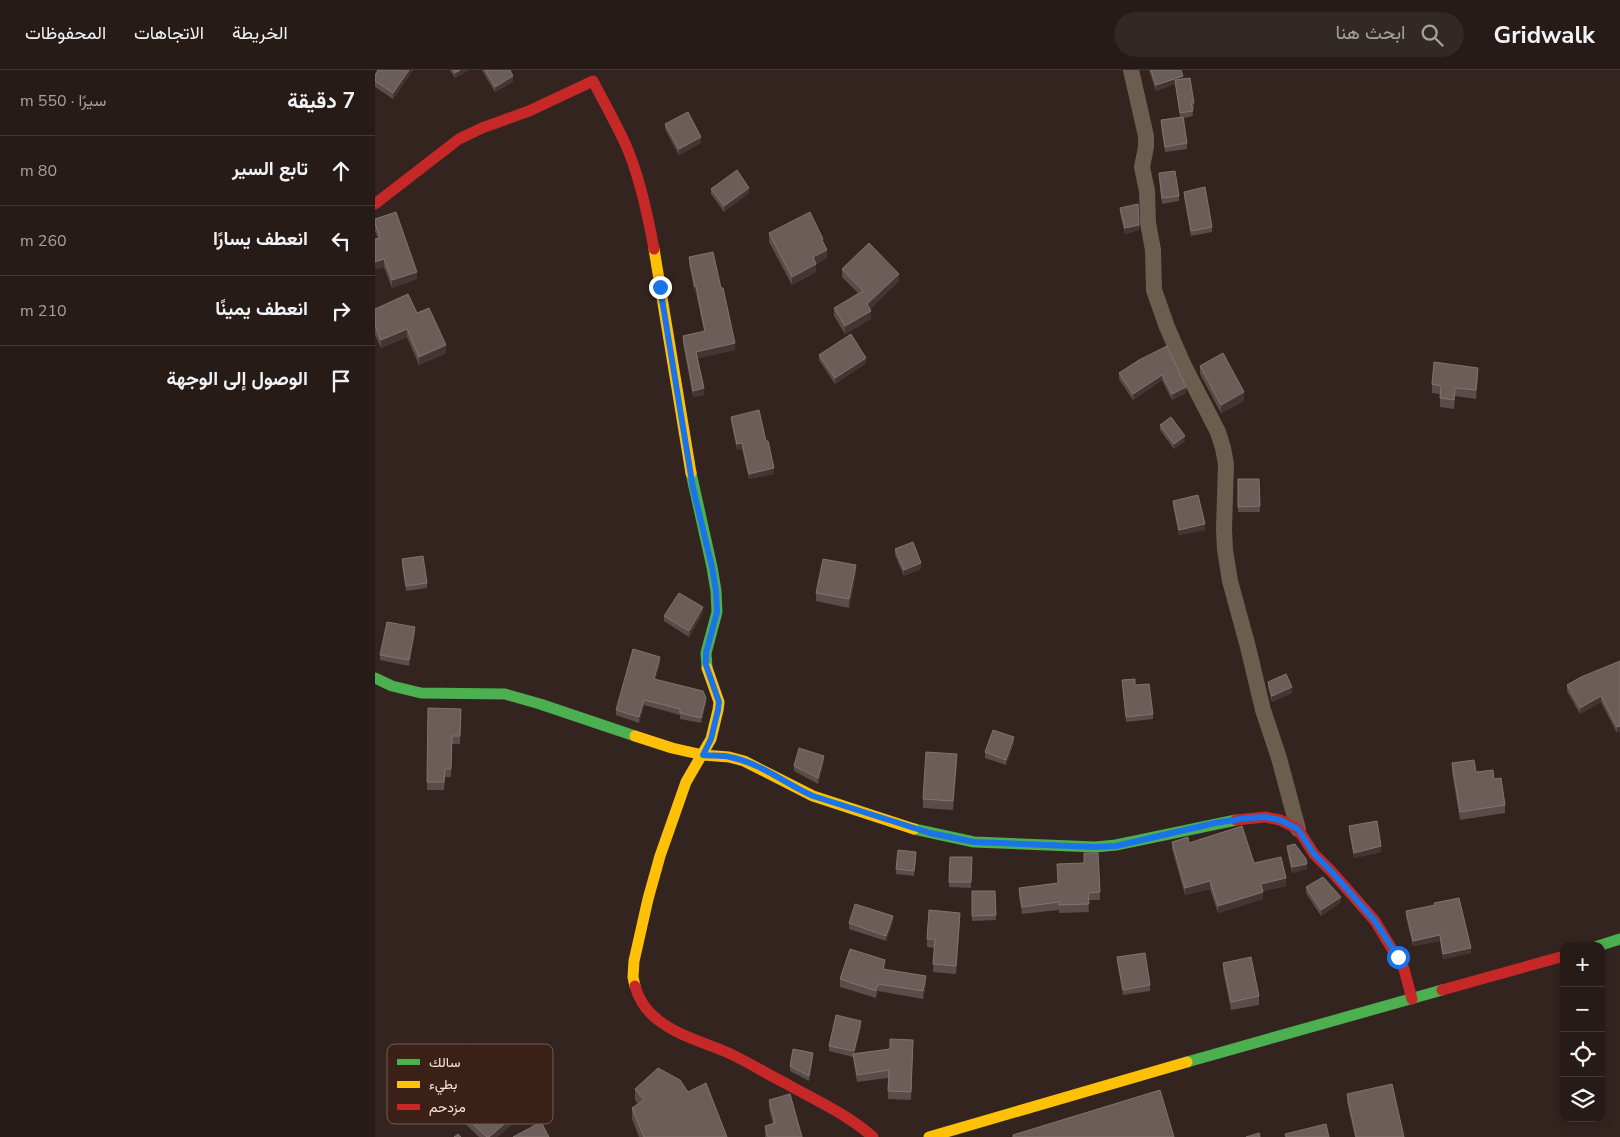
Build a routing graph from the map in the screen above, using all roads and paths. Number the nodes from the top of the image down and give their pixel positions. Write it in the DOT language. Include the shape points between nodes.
graph roads {
  1 [pos="1131,70"];
  2 [pos="375,204"];
  3 [pos="375,678"];
  4 [pos="703,755"];
  5 [pos="1298,829"];
  6 [pos="1620,939"];
  7 [pos="1605,944"];
  8 [pos="1560,957"];
  9 [pos="1412,999"];
  10 [pos="935,1136"];
  11 [pos="873,1137"];
  1 -- 5 [label="street" via="1146,136 1142,167 1155,290 1167,327 1223,448 1226,464 1225,550 1230,582"];
  2 -- 4 [label="street" via="459,139 593,81 626,145 651,225 693,488 716,591 717,612 706,665 719,702 711,739"];
  3 -- 4 [label="street" via="421,693 505,694"];
  4 -- 5 [label="street" via="729,756 840,805 930,833 974,842 1116,846 1215,823 1265,817"];
  4 -- 11 [label="street" via="686,782 677,805 651,890 635,961 633,978 637,994 659,1020 835,1110"];
  5 -- 9 [label="street" via="1314,854 1375,921 1404,969"];
  6 -- 7 [label="street"];
  8 -- 9 [label="street"];
  9 -- 10 [label="street"];
}
